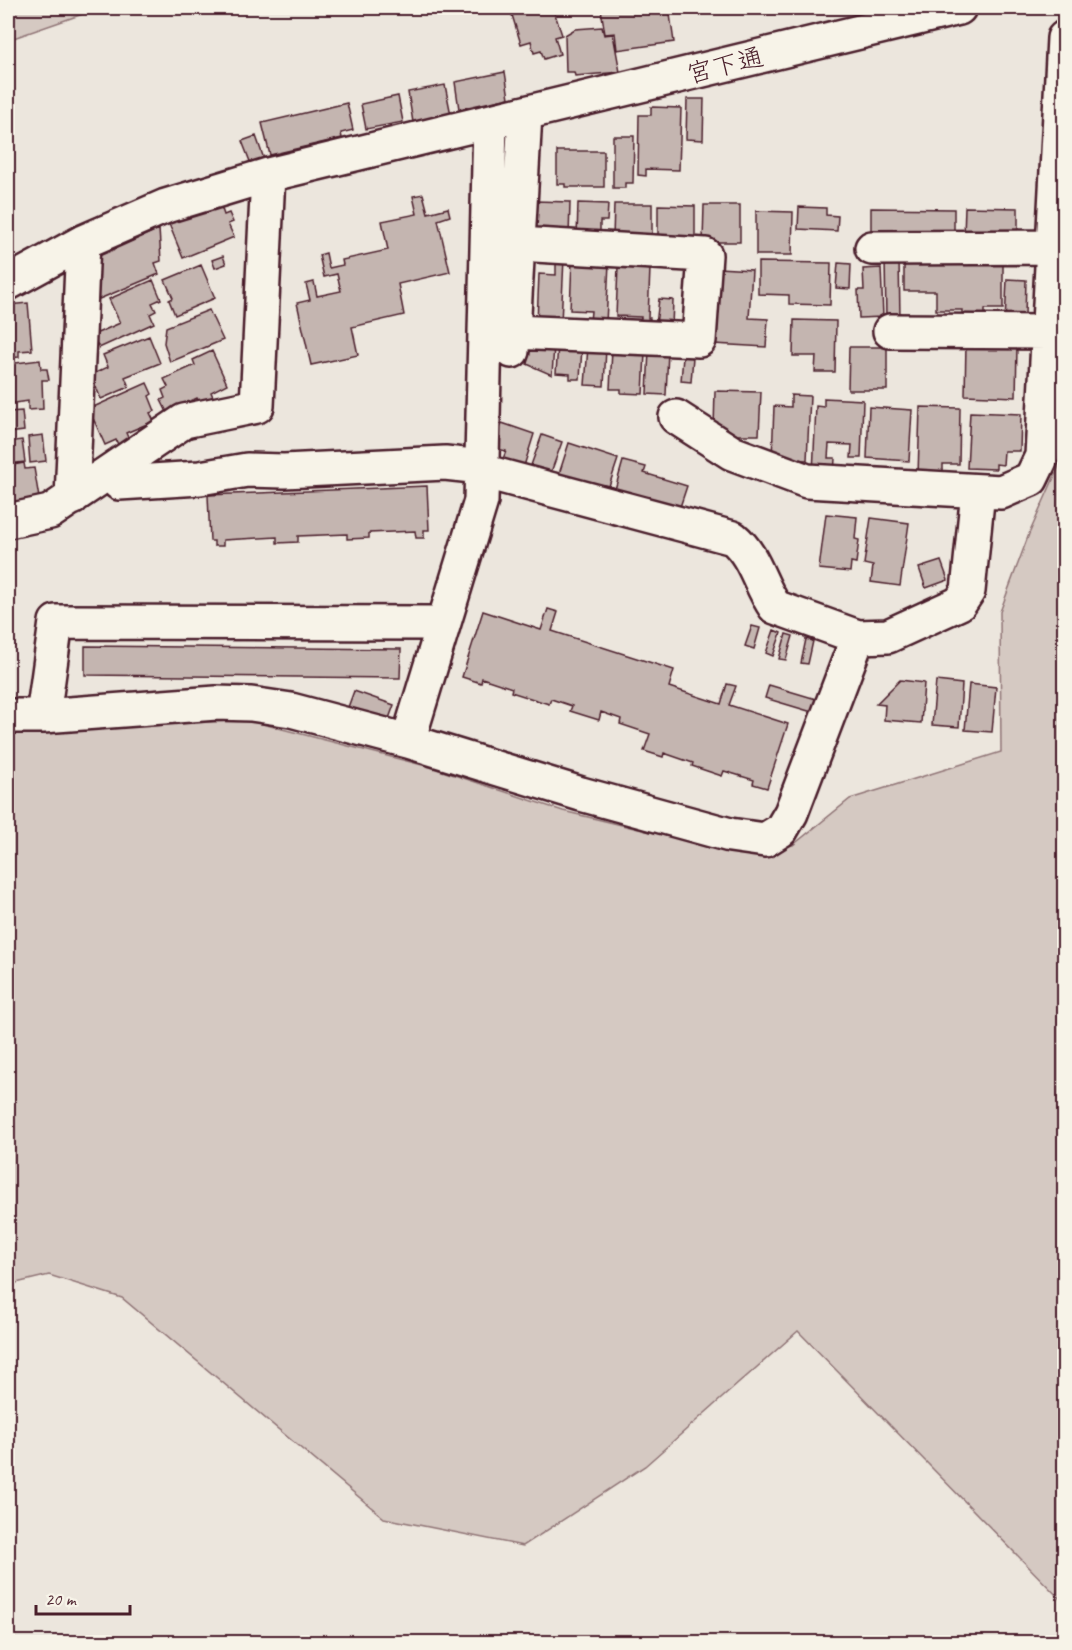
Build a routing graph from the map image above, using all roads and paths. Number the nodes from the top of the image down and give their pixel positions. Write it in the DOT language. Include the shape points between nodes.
graph roads {
  1 [pos="959,8"];
  2 [pos="1065,38"];
  3 [pos="525,114"];
  4 [pos="490,122"];
  5 [pos="268,175"];
  6 [pos="1061,178"];
  7 [pos="83,242"];
  8 [pos="518,244"];
  9 [pos="1054,247"];
  10 [pos="872,248"];
  11 [pos="8,283"];
  12 [pos="890,331"];
  13 [pos="1049,332"];
  14 [pos="676,417"];
  15 [pos="482,469"];
  16 [pos="119,483"];
  17 [pos="978,491"];
  18 [pos="72,498"];
  19 [pos="8,521"];
  20 [pos="432,623"];
  21 [pos="858,638"];
  22 [pos="8,716"];
  23 [pos="43,716"];
  24 [pos="408,741"];
  1 -- 3 [label="street, 宮下通"];
  2 -- 6 [label="street"];
  3 -- 4 [label="street, 宮下通"];
  3 -- 8 [label="street"];
  4 -- 5 [label="street, 宮下通"];
  4 -- 15 [label="street"];
  5 -- 7 [label="street, 宮下通" via="166,206"];
  5 -- 18 [label="street" via="256,406 184,421"];
  6 -- 9 [label="street"];
  7 -- 11 [label="street, 宮下通"];
  7 -- 18 [label="street"];
  8 -- 8 [label="street" via="705,255 699,340 513,341"];
  9 -- 10 [label="street"];
  9 -- 13 [label="street"];
  12 -- 13 [label="street"];
  13 -- 17 [label="street" via="1038,469 1031,479 1001,492"];
  14 -- 17 [label="street" via="732,453 807,481"];
  15 -- 16 [label="street" via="445,463 247,470 200,478"];
  15 -- 21 [label="street" via="733,538 742,545 775,607"];
  15 -- 24 [label="street" via="481,501"];
  17 -- 21 [label="street" via="968,591 960,603 888,636"];
  18 -- 19 [label="street" via="50,512"];
  20 -- 23 [label="street" via="56,622"];
  21 -- 24 [label="street" via="791,813 781,830 765,840 718,832"];
  22 -- 23 [label="street"];
  23 -- 24 [label="street" via="216,703 251,704 291,710"];
}
